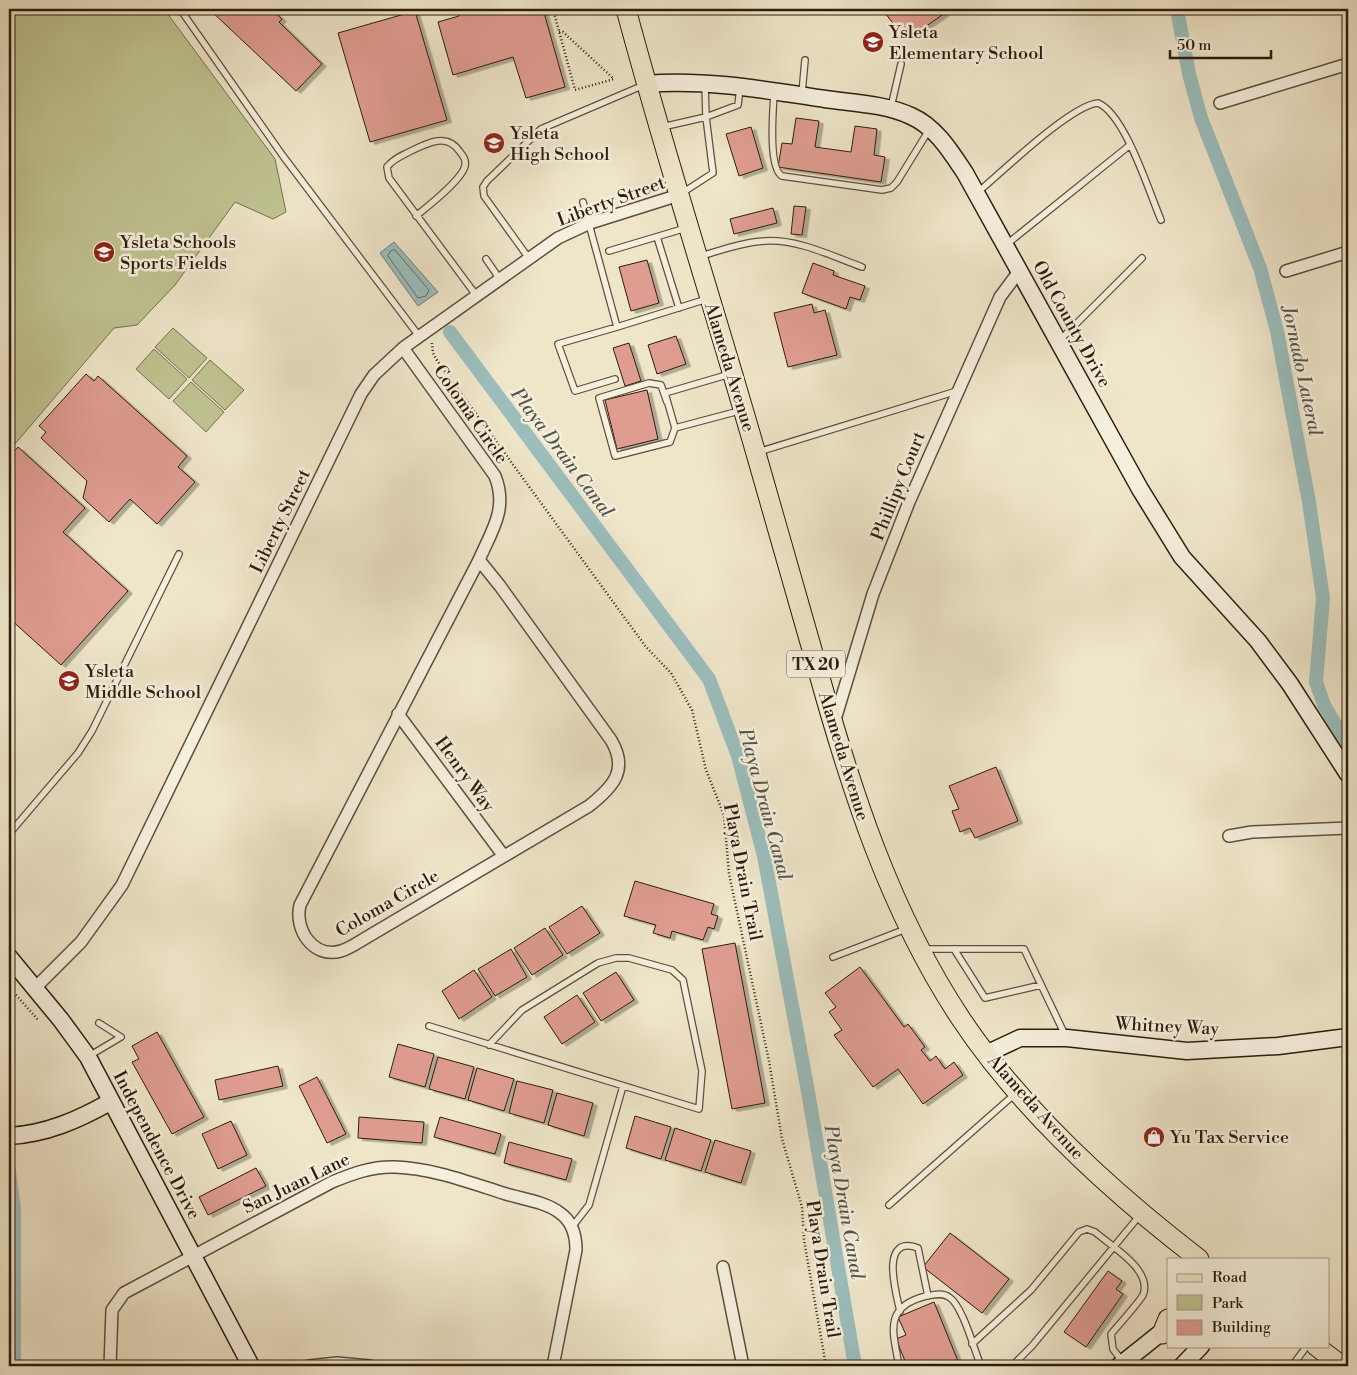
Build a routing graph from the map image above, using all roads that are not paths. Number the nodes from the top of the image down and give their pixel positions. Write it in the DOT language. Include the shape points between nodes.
graph roads {
  1 [pos="180,9"];
  2 [pos="626,9"];
  3 [pos="805,60"];
  4 [pos="901,64"];
  5 [pos="1348,64"];
  6 [pos="705,83"];
  7 [pos="646,84"];
  8 [pos="740,87"];
  9 [pos="774,92"];
  10 [pos="801,96"];
  11 [pos="1220,103"];
  12 [pos="891,110"];
  13 [pos="706,117"];
  14 [pos="659,127"];
  15 [pos="930,129"];
  16 [pos="1130,145"];
  17 [pos="976,193"];
  18 [pos="679,195"];
  19 [pos="583,202"];
  20 [pos="416,216"];
  21 [pos="1161,220"];
  22 [pos="590,223"];
  23 [pos="688,228"];
  24 [pos="657,237"];
  25 [pos="1005,245"];
  26 [pos="609,251"];
  27 [pos="1348,252"];
  28 [pos="528,257"];
  29 [pos="697,257"];
  30 [pos="1142,258"];
  31 [pos="486,259"];
  32 [pos="862,267"];
  33 [pos="1020,270"];
  34 [pos="1286,271"];
  35 [pos="499,278"];
  36 [pos="476,295"];
  37 [pos="709,299"];
  38 [pos="679,308"];
  39 [pos="617,327"];
  40 [pos="419,336"];
  41 [pos="1060,341"];
  42 [pos="403,348"];
  43 [pos="732,373"];
  44 [pos="615,379"];
  45 [pos="957,391"];
  46 [pos="667,402"];
  47 [pos="743,410"];
  48 [pos="675,428"];
  49 [pos="756,453"];
  50 [pos="179,554"];
  51 [pos="479,560"];
  52 [pos="398,714"];
  53 [pos="833,725"];
  54 [pos="1348,774"];
  55 [pos="1348,828"];
  56 [pos="9,834"];
  57 [pos="1229,836"];
  58 [pos="503,855"];
  59 [pos="910,927"];
  60 [pos="921,949"];
  61 [pos="954,949"];
  62 [pos="9,957"];
  63 [pos="833,957"];
  64 [pos="1041,985"];
  65 [pos="35,988"];
  66 [pos="100,1023"];
  67 [pos="430,1026"];
  68 [pos="1348,1037"];
  69 [pos="1067,1038"];
  70 [pos="489,1045"];
  71 [pos="988,1053"];
  72 [pos="88,1057"];
  73 [pos="624,1086"];
  74 [pos="1018,1092"];
  75 [pos="110,1102"];
  76 [pos="9,1136"];
  77 [pos="889,1206"];
  78 [pos="1141,1213"];
  79 [pos="572,1227"];
  80 [pos="1165,1233"];
  81 [pos="1113,1248"];
  82 [pos="194,1255"];
  83 [pos="1175,1258"];
  84 [pos="1198,1258"];
  85 [pos="723,1267"];
  86 [pos="928,1296"];
  87 [pos="900,1312"];
  88 [pos="1166,1327"];
  89 [pos="972,1344"];
  90 [pos="1199,1348"];
  91 [pos="1306,1348"];
  92 [pos="1319,1348"];
  93 [pos="1013,1365"];
  94 [pos="1121,1365"];
  95 [pos="110,1366"];
  96 [pos="251,1366"];
  97 [pos="309,1366"];
  98 [pos="370,1366"];
  99 [pos="553,1366"];
  100 [pos="743,1366"];
  101 [pos="899,1366"];
  102 [pos="981,1366"];
  103 [pos="1182,1366"];
  104 [pos="1292,1366"];
  105 [pos="1342,1366"];
  1 -- 40 [label="lane" via="282,156"];
  2 -- 7 [label="main road, Alameda Avenue / TX 20"];
  3 -- 10 [label="lane"];
  4 -- 12 [label="lane"];
  5 -- 11 [label="street"];
  6 -- 7 [label="street, Old County Drive"];
  6 -- 8 [label="street, Old County Drive"];
  6 -- 13 [label="lane"];
  7 -- 14 [label="main road, Alameda Avenue / TX 20"];
  7 -- 28 [label="lane" via="541,129 483,187 484,196"];
  8 -- 9 [label="street, Old County Drive"];
  8 -- 13 [label="lane" via="738,105"];
  9 -- 10 [label="street, Old County Drive"];
  9 -- 15 [label="lane" via="773,154 776,169 782,176 882,190 891,188"];
  10 -- 12 [label="street, Old County Drive"];
  12 -- 15 [label="street, Old County Drive" via="912,116"];
  13 -- 14 [label="lane"];
  13 -- 18 [label="lane" via="713,173"];
  14 -- 18 [label="main road, Alameda Avenue / TX 20"];
  15 -- 17 [label="street, Old County Drive" via="950,149"];
  16 -- 17 [label="lane" via="1108,108 1098,102 1086,105"];
  16 -- 21 [label="lane"];
  16 -- 25 [label="lane"];
  17 -- 25 [label="street, Old County Drive"];
  18 -- 22 [label="street, Liberty Street"];
  18 -- 23 [label="main road, Alameda Avenue / TX 20"];
  19 -- 22 [label="lane"];
  20 -- 20 [label="lane" via="452,184 464,168 465,158 455,144 443,140 429,142 391,161 387,167 389,178"];
  20 -- 36 [label="lane"];
  22 -- 28 [label="street, Liberty Street"];
  22 -- 39 [label="lane"];
  23 -- 24 [label="lane"];
  23 -- 29 [label="main road, Alameda Avenue / TX 20"];
  24 -- 26 [label="lane"];
  24 -- 38 [label="lane"];
  25 -- 33 [label="street, Old County Drive"];
  27 -- 34 [label="street"];
  28 -- 35 [label="street, Liberty Street"];
  29 -- 32 [label="lane" via="771,241 799,246"];
  29 -- 37 [label="main road, Alameda Avenue / TX 20"];
  30 -- 41 [label="lane"];
  31 -- 35 [label="lane"];
  33 -- 41 [label="street, Old County Drive"];
  33 -- 45 [label="street, Phillipy Court" via="1000,297"];
  35 -- 36 [label="street, Liberty Street"];
  36 -- 40 [label="street, Liberty Street"];
  37 -- 38 [label="lane"];
  37 -- 43 [label="main road, Alameda Avenue / TX 20"];
  38 -- 39 [label="lane"];
  39 -- 44 [label="lane" via="558,344 575,391"];
  40 -- 42 [label="street, Liberty Street"];
  41 -- 54 [label="street, Old County Drive" via="1140,489 1182,557 1258,641"];
  42 -- 51 [label="street, Coloma Circle" via="495,476 500,488 499,514"];
  42 -- 65 [label="street, Liberty Street" via="374,375 361,394 122,885 81,942"];
  43 -- 46 [label="lane" via="665,394"];
  43 -- 47 [label="main road, Alameda Avenue / TX 20"];
  45 -- 49 [label="lane"];
  45 -- 53 [label="street, Phillipy Court" via="873,594"];
  46 -- 48 [label="lane"];
  46 -- 48 [label="lane" via="662,385 649,383 599,398 615,456 670,442"];
  47 -- 48 [label="lane"];
  47 -- 49 [label="main road, Alameda Avenue / TX 20"];
  49 -- 53 [label="main road, Alameda Avenue / TX 20"];
  50 -- 56 [label="lane" via="82,746"];
  51 -- 52 [label="street, Coloma Circle"];
  51 -- 58 [label="street, Coloma Circle" via="611,740 618,758 616,778 605,794"];
  52 -- 58 [label="street, Henry Way"];
  52 -- 58 [label="street, Coloma Circle" via="300,905 302,933 315,946 328,952 343,950"];
  53 -- 59 [label="main road, Alameda Avenue / TX 20" via="859,808"];
  55 -- 57 [label="street"];
  59 -- 60 [label="main road, Alameda Avenue / TX 20"];
  59 -- 63 [label="lane"];
  60 -- 61 [label="lane"];
  60 -- 71 [label="main road, Alameda Avenue / TX 20" via="962,1020"];
  61 -- 64 [label="lane" via="1024,949"];
  61 -- 64 [label="lane" via="985,998"];
  62 -- 65 [label="street, Independence Drive"];
  64 -- 69 [label="lane"];
  65 -- 72 [label="street, Independence Drive"];
  66 -- 72 [label="lane" via="121,1037"];
  67 -- 70 [label="lane"];
  68 -- 69 [label="street, Whitney Way" via="1278,1046 1187,1051"];
  69 -- 71 [label="street, Whitney Way" via="1020,1038"];
  70 -- 73 [label="lane"];
  70 -- 73 [label="lane" via="522,1010 598,963 629,958 672,970 683,980 702,1071 699,1109"];
  71 -- 74 [label="main road, Alameda Avenue / TX 20"];
  72 -- 75 [label="street, Independence Drive"];
  73 -- 79 [label="lane" via="589,1205"];
  74 -- 77 [label="lane"];
  74 -- 78 [label="main road, Alameda Avenue / TX 20" via="1102,1180"];
  75 -- 76 [label="street" via="56,1128"];
  75 -- 82 [label="street, Independence Drive"];
  78 -- 80 [label="main road, Alameda Avenue / TX 20"];
  78 -- 81 [label="lane"];
  79 -- 82 [label="street, San Juan Lane" via="559,1212 510,1195 410,1168 375,1168 332,1182"];
  79 -- 99 [label="street" via="576,1250"];
  80 -- 83 [label="main road"];
  80 -- 84 [label="main road, Alameda Avenue / TX 20"];
  81 -- 89 [label="lane" via="1095,1232 1087,1229 1079,1232 1031,1290"];
  81 -- 93 [label="lane"];
  81 -- 94 [label="lane" via="1139,1268 1144,1284 1143,1296 1111,1334 1113,1349"];
  82 -- 95 [label="street, San Juan Lane" via="117,1300 110,1319"];
  82 -- 96 [label="street, Independence Drive"];
  85 -- 100 [label="street"];
  86 -- 87 [label="lane" via="906,1304"];
  86 -- 87 [label="lane" via="918,1248 911,1245 900,1247 892,1262"];
  86 -- 89 [label="lane" via="948,1296 957,1306"];
  87 -- 101 [label="lane" via="892,1326"];
  88 -- 94 [label="street"];
  89 -- 102 [label="lane"];
  90 -- 103 [label="street"];
  91 -- 104 [label="lane"];
  92 -- 105 [label="main road"];
  97 -- 98 [label="street" via="337,1363"];
}
